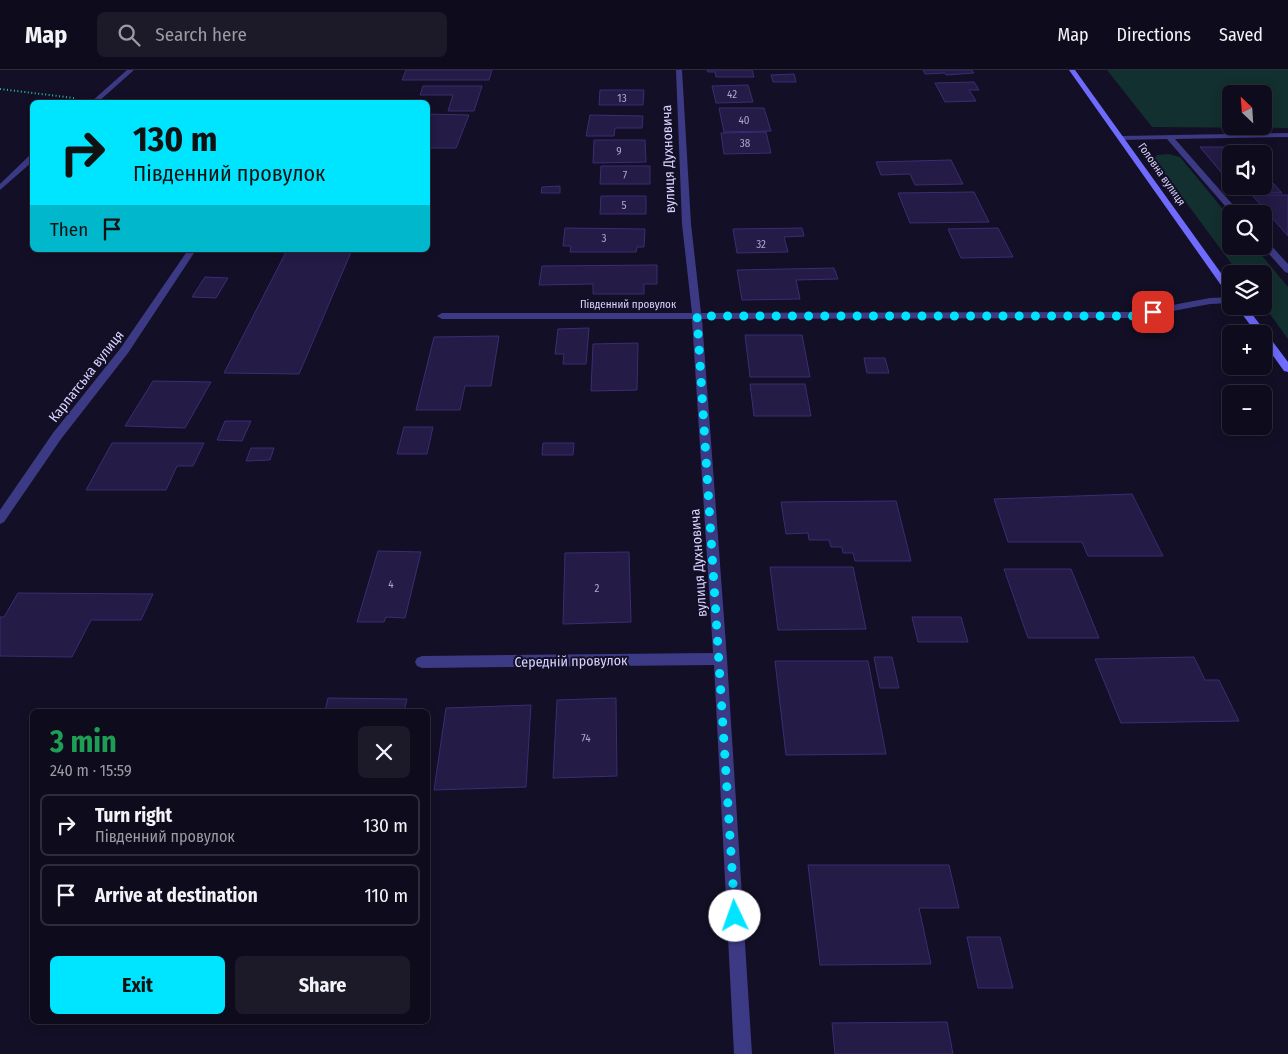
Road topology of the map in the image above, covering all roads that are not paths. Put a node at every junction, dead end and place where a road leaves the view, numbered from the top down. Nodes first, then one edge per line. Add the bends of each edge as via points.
1 (131, 70) edge
2 (679, 70) edge
3 (1072, 70) edge
4 (97, 100) edge
5 (1288, 136) edge
6 (1121, 138) junction
7 (1170, 138) junction
8 (30, 160) edge
9 (0, 188) edge
10 (1230, 205) edge
11 (191, 252) edge
12 (1272, 252) edge
13 (1288, 270) edge
14 (1222, 279) edge
15 (1222, 300) edge
16 (1248, 315) edge
17 (442, 316) dead end
18 (697, 316) junction
19 (1255, 325) edge
20 (1272, 347) edge
21 (1288, 369) edge
22 (0, 519) edge
23 (720, 659) junction
24 (422, 662) dead end
25 (744, 1054) edge

1 - 4 street
2 - 18 street, вулиця Духновича via 683,188 689,267
3 - 6 main road, Головна вулиця
5 - 7 street
6 - 7 street
6 - 14 main road, Головна вулиця
7 - 10 street
8 - 9 street
11 - 22 street, Карпатська вулиця via 124,351 57,436
12 - 13 street
15 - 18 street, Південний провулок via 1135,316
16 - 19 main road
17 - 18 street, Південний провулок
18 - 23 street, вулиця Духновича
20 - 21 main road
23 - 24 street, Середній провулок
23 - 25 street, вулиця Духновича

